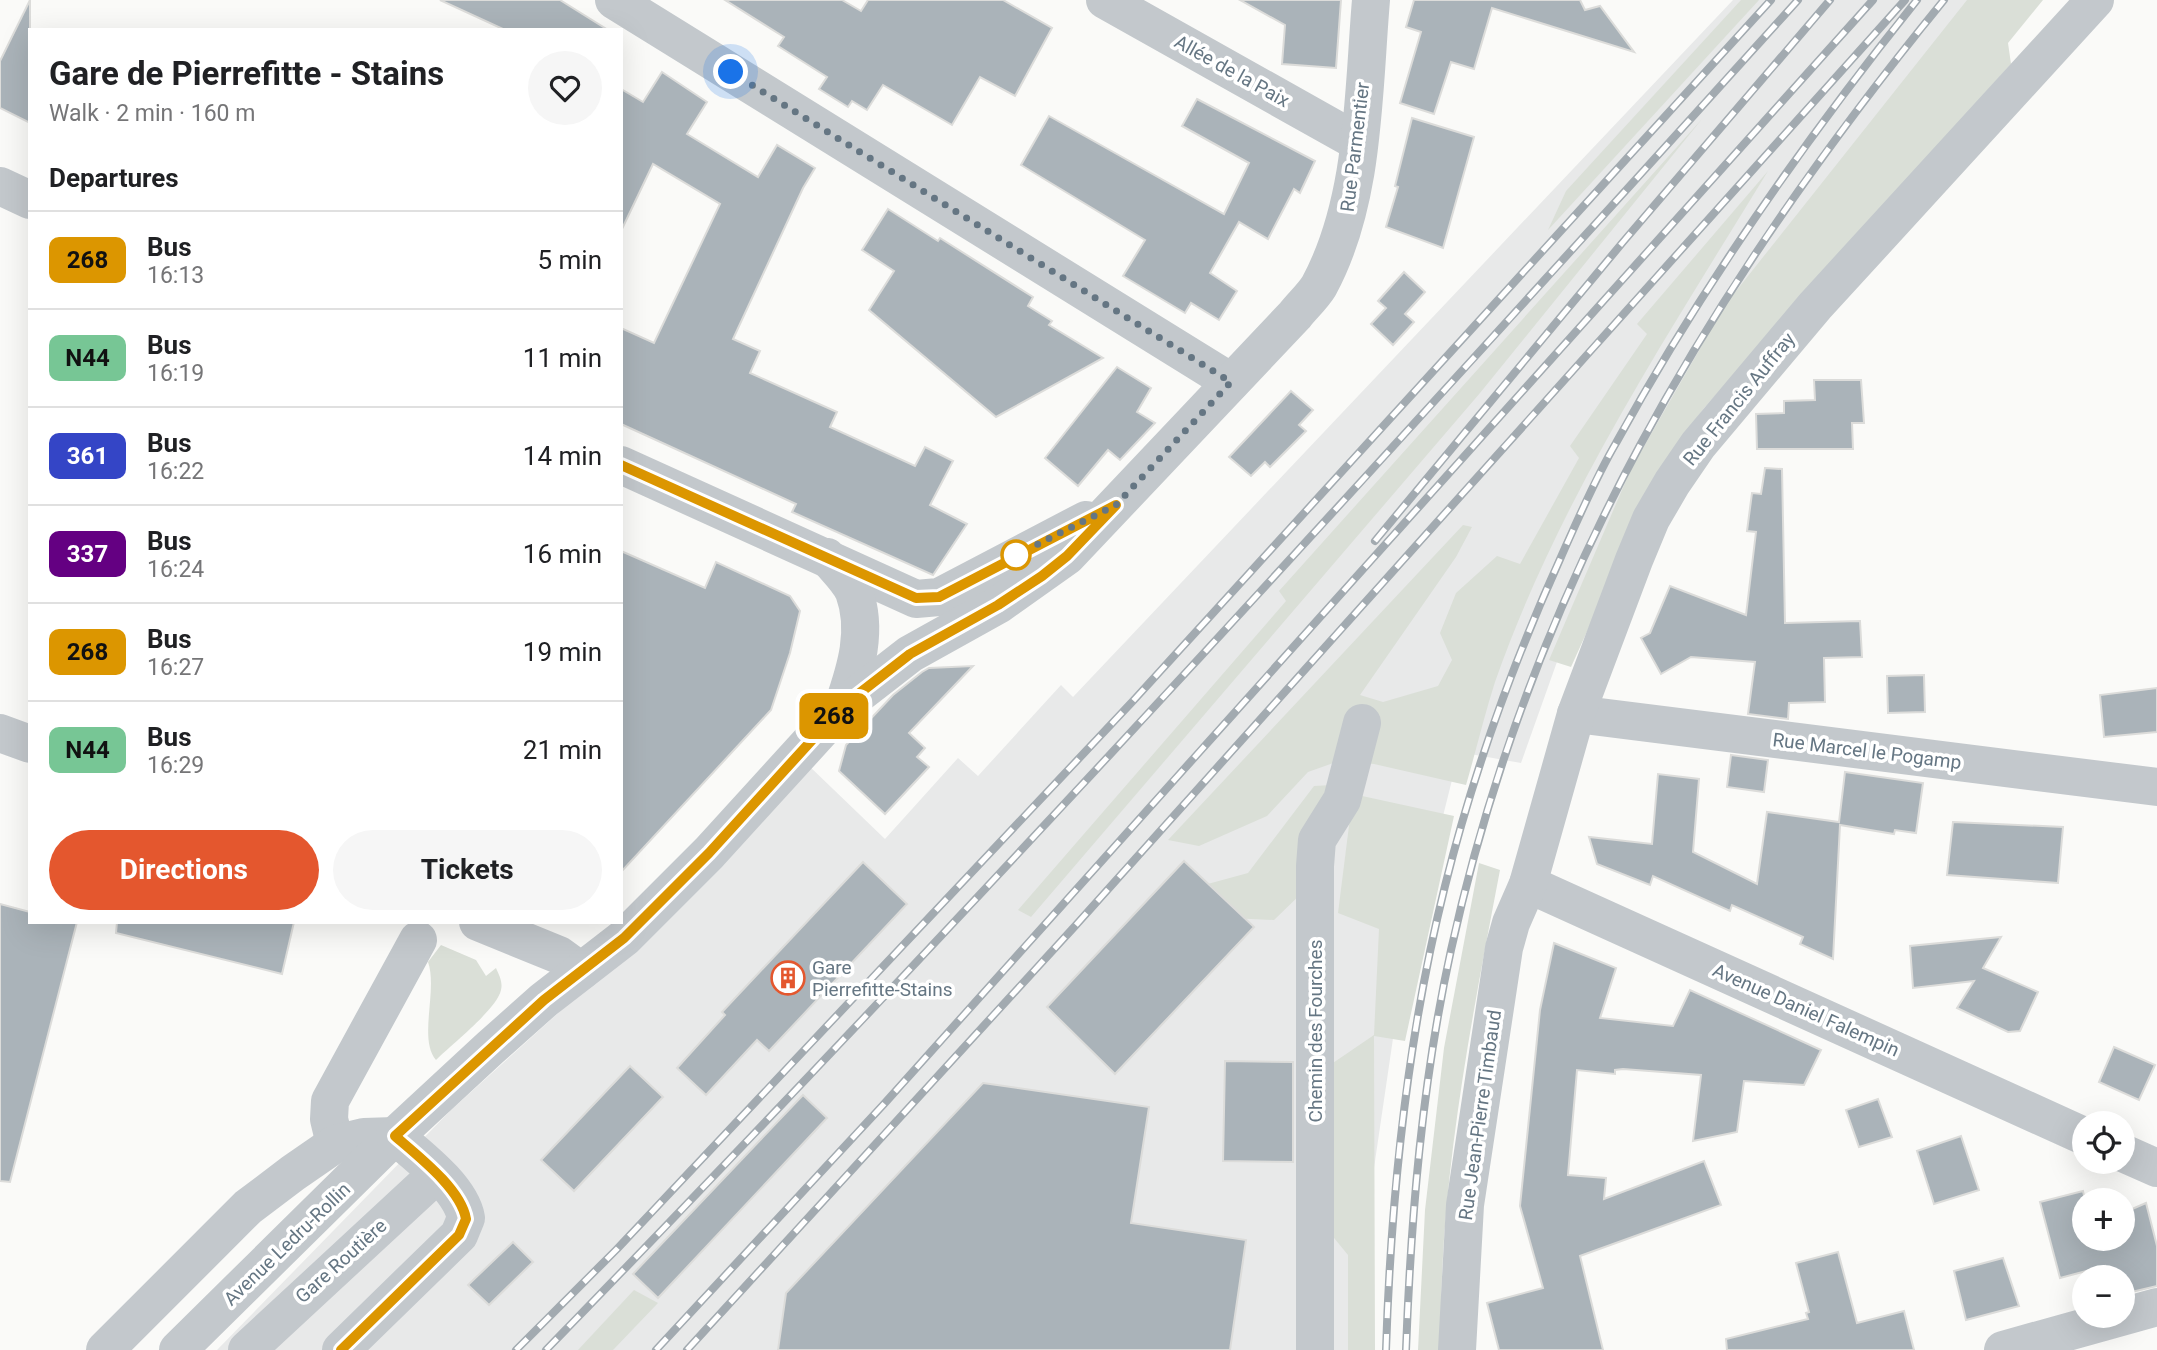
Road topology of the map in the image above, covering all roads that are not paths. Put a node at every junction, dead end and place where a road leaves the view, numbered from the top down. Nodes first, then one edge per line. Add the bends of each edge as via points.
1 (614, 0) edge
2 (1105, 0) edge
3 (1371, 0) edge
4 (2095, 0) edge
5 (1358, 142) junction
6 (0, 186) edge
7 (28, 199) edge
8 (1231, 382) junction
9 (623, 466) edge
10 (1116, 505) junction
11 (827, 557) junction
12 (843, 706) junction
13 (1576, 714) junction
14 (0, 733) edge
15 (1359, 737) dead end
16 (28, 743) edge
17 (2157, 787) edge
18 (1528, 884) junction
19 (483, 924) edge
20 (418, 940) dead end
21 (581, 971) junction
22 (2072, 1131) edge
23 (395, 1136) junction
24 (335, 1144) junction
25 (2135, 1158) edge
26 (2157, 1168) edge
27 (437, 1174) junction
28 (2157, 1307) edge
29 (105, 1350) edge
30 (178, 1350) edge
31 (247, 1350) edge
32 (341, 1350) edge
33 (1315, 1350) edge
34 (1457, 1350) edge
35 (2003, 1350) edge

1 - 8 street
2 - 5 street, Allée de la Paix
3 - 5 street, Rue Parmentier
4 - 13 street, Rue Francis Auffray via 1815,306 1698,445 1651,519
5 - 8 street, Rue Parmentier via 1346,217 1318,287
6 - 7 street
8 - 10 street, Rue Parmentier
9 - 11 street, Rue Parmentier
10 - 11 street, Rue Parmentier via 939,597 916,598
10 - 12 street, Rue Parmentier via 1042,576 910,654
11 - 12 street via 853,591 860,627 858,664
12 - 21 street, Avenue Ledru-Rollin via 682,881 624,938
13 - 17 street, Rue Marcel le Pogamp
13 - 18 street, Rue Francis Auffray
14 - 16 street
15 - 33 street, Chemin des Fourches via 1342,800 1317,840 1315,866
18 - 22 street, Avenue Daniel Falempin
18 - 34 street, Rue Jean-Pierre Timbaud via 1504,948 1465,1205
19 - 21 street via 558,955
20 - 24 street via 330,1101
21 - 23 street, Avenue Ledru-Rollin
23 - 24 street
23 - 27 street
23 - 30 street, Avenue Ledru-Rollin
24 - 29 street via 248,1207
25 - 26 street
27 - 31 street, Gare Routière
27 - 32 street via 465,1210 459,1235
28 - 35 street

